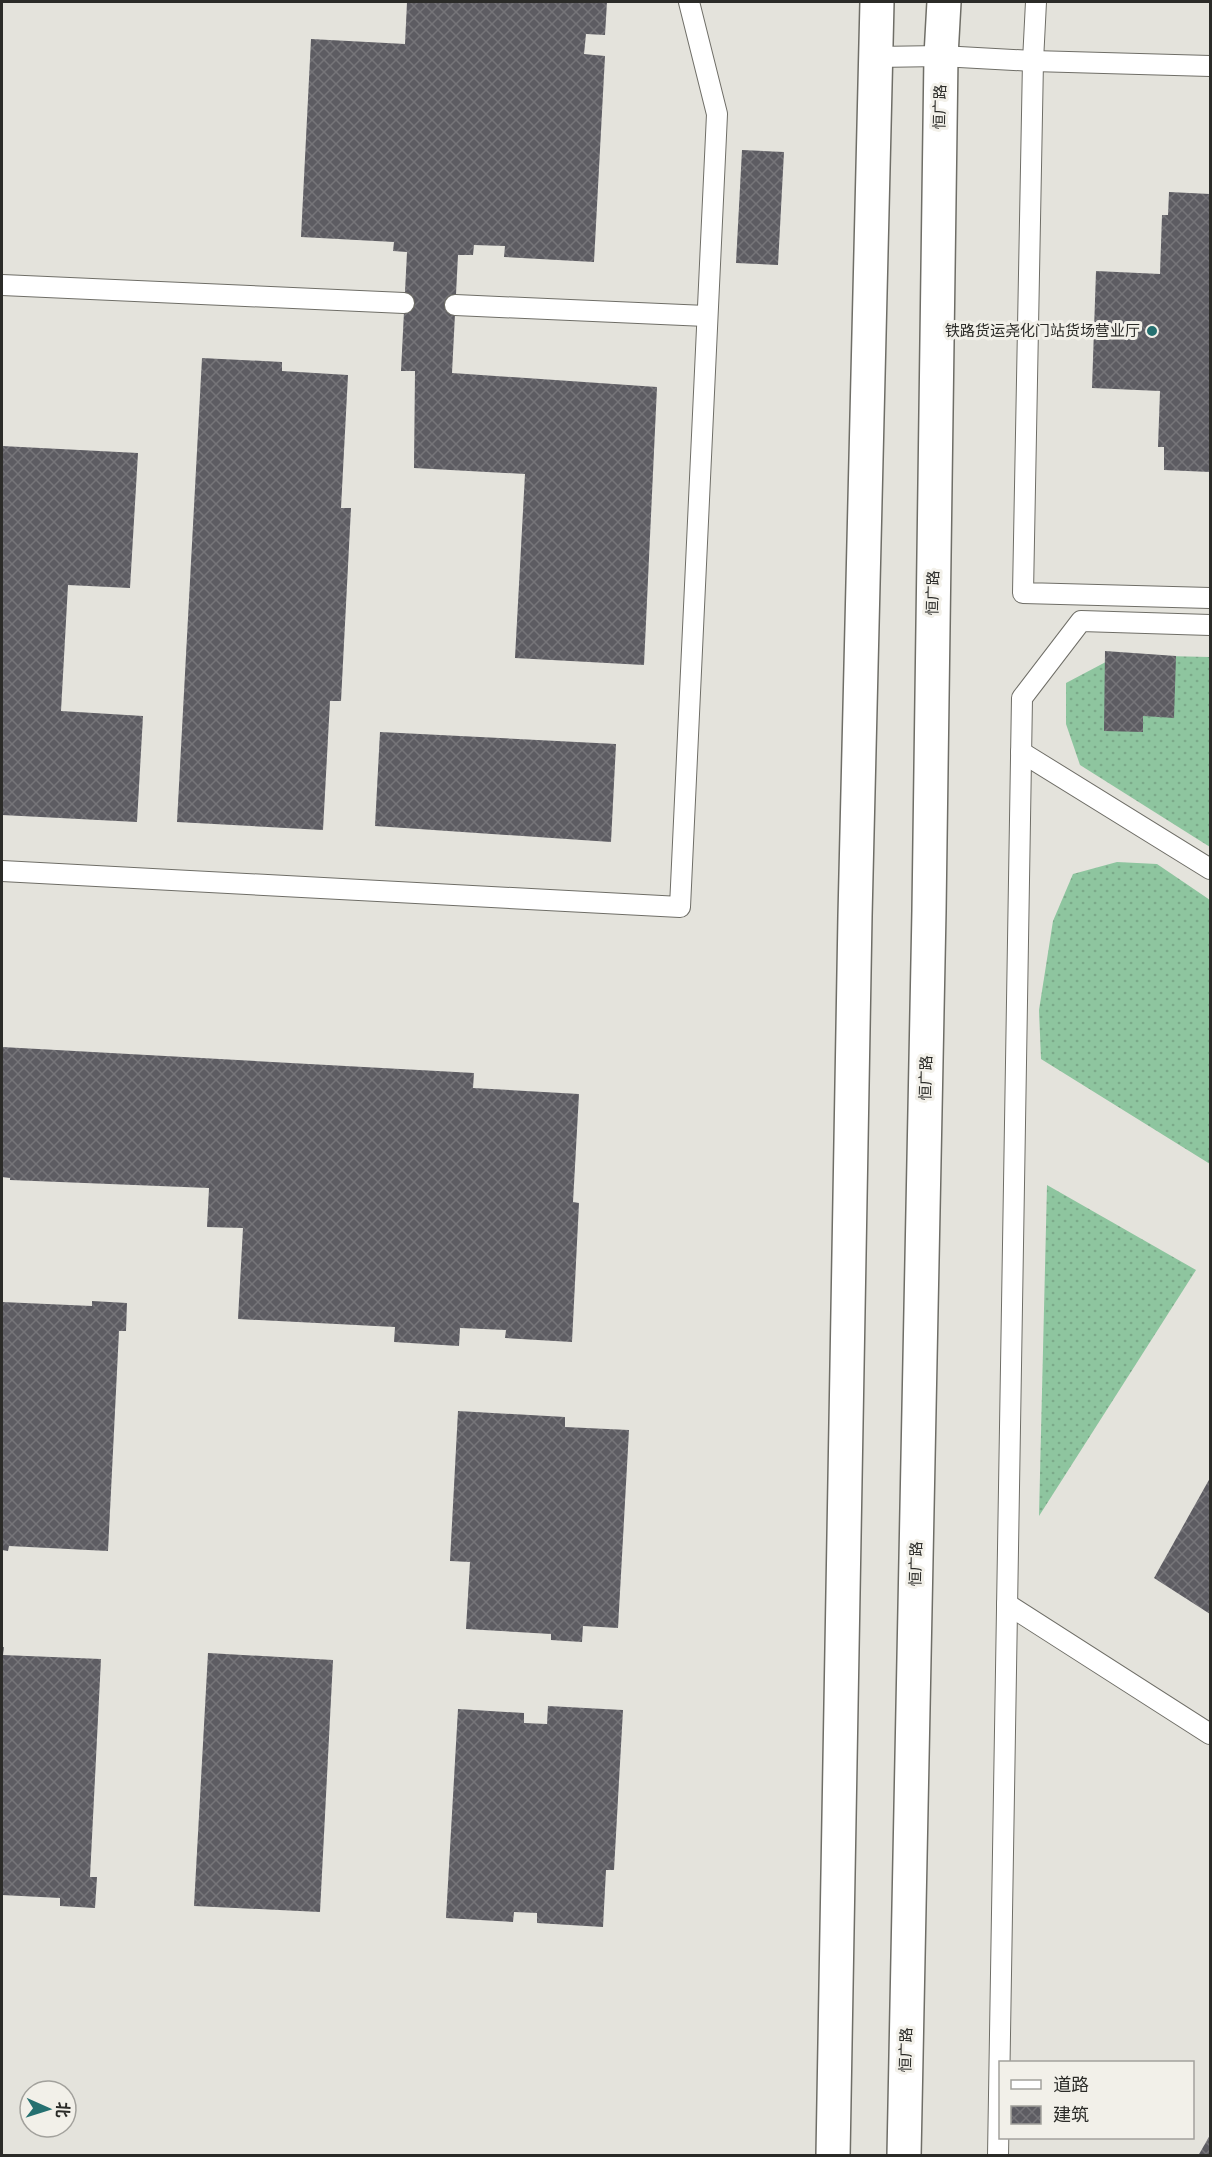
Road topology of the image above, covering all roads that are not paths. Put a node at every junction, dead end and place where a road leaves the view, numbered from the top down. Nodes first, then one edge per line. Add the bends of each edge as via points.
1 (689, 2) edge
2 (877, 2) edge
3 (944, 2) edge
4 (1036, 2) edge
5 (941, 56) junction
6 (876, 57) junction
7 (1033, 61) junction
8 (1210, 66) edge
9 (2, 285) edge
10 (404, 303) dead end
11 (455, 305) dead end
12 (706, 316) junction
13 (1210, 598) edge
14 (1210, 625) edge
15 (1021, 752) junction
16 (1210, 869) edge
17 (2, 871) edge
18 (1007, 1604) junction
19 (1210, 1734) edge
20 (1000, 2061) edge
21 (999, 2095) edge
22 (833, 2156) edge
23 (904, 2156) edge
24 (998, 2156) edge

1 - 12 lane via 717,114
2 - 6 street
3 - 5 street, 恒广路
4 - 7 lane
5 - 6 lane
5 - 7 lane
5 - 23 street, 恒广路 via 929,923
6 - 22 street via 855,916
7 - 8 lane
7 - 13 lane via 1023,593
9 - 10 lane
11 - 12 lane
12 - 17 lane via 680,907
14 - 15 lane via 1081,621 1022,698
15 - 16 lane
15 - 18 lane
18 - 19 lane
18 - 20 lane
21 - 24 lane

